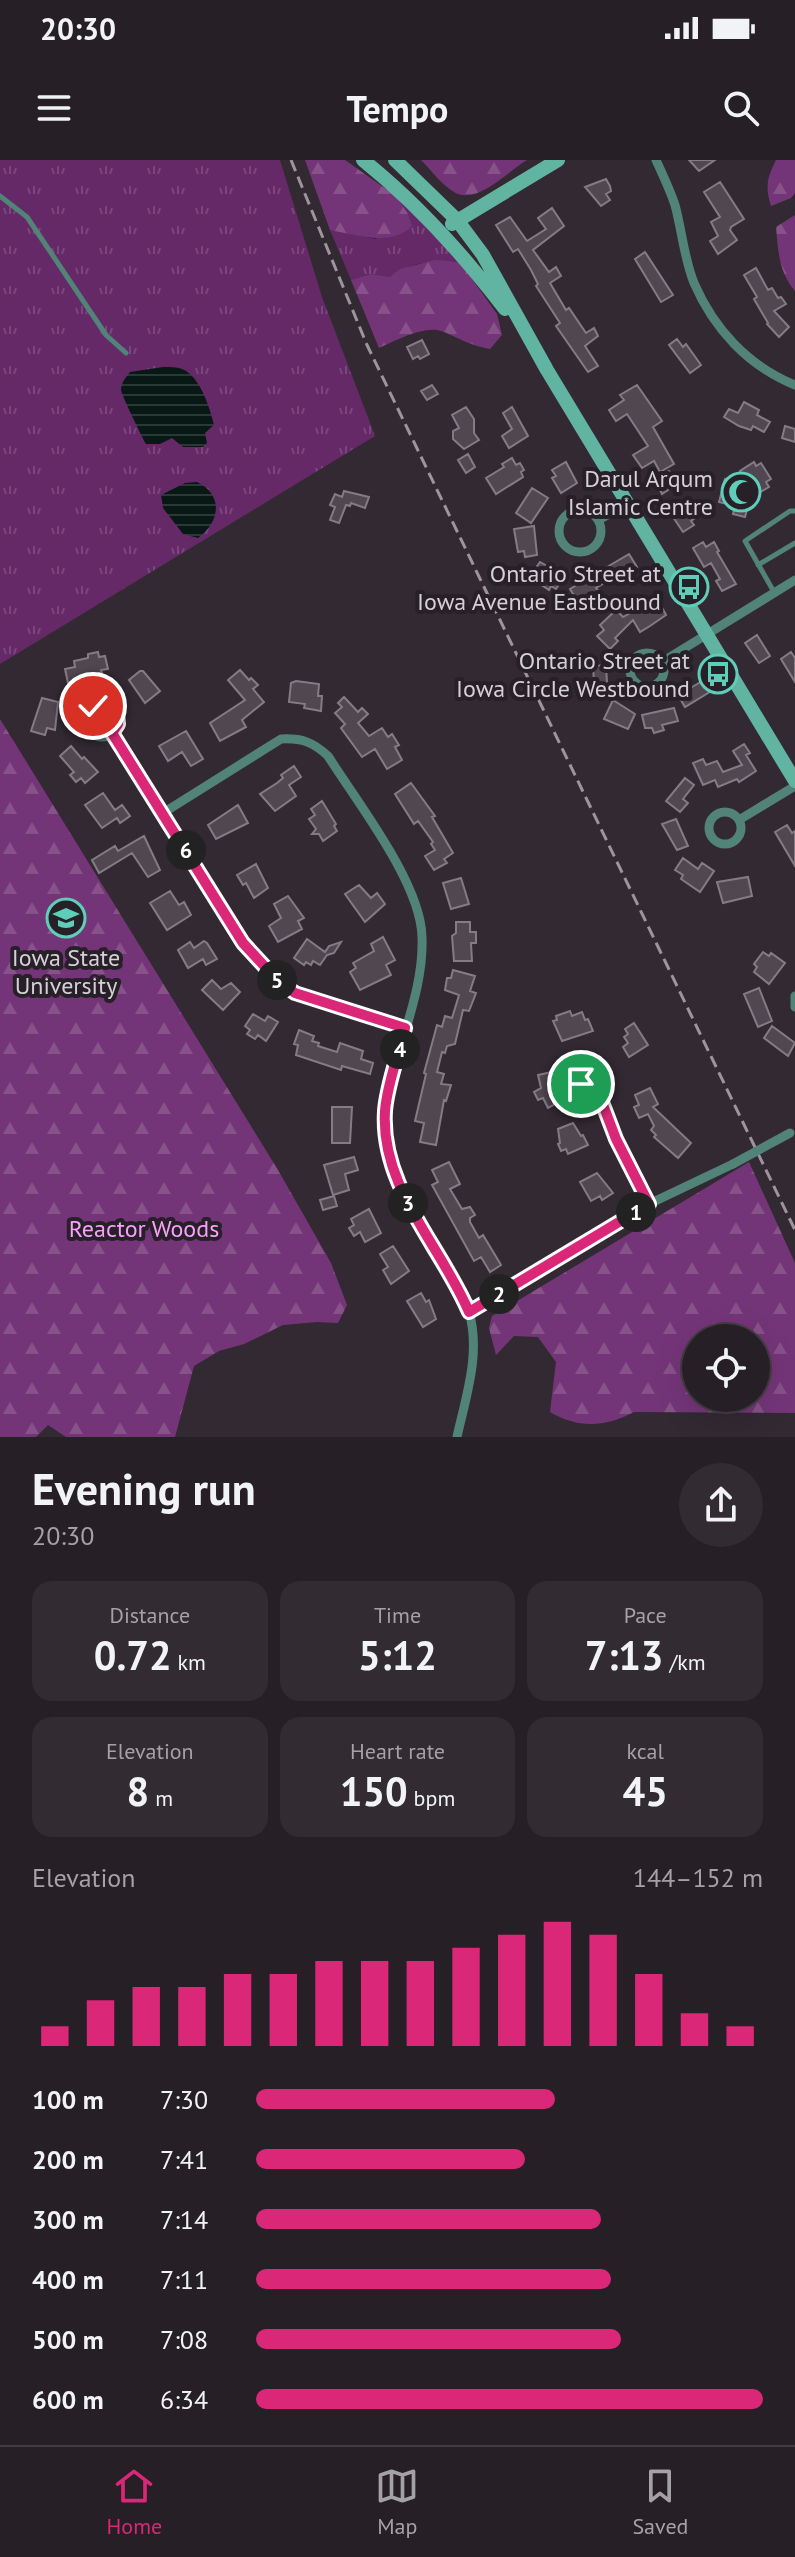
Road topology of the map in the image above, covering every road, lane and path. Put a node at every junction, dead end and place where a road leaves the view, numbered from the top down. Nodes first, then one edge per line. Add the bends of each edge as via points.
1 (363, 160) edge
2 (395, 160) edge
3 (558, 160) edge
4 (656, 160) edge
5 (0, 196) edge
6 (457, 220) junction
7 (443, 232) junction
8 (534, 348) junction
9 (126, 353) dead end
10 (795, 385) edge
11 (627, 503) junction
12 (795, 511) edge
13 (599, 520) junction
14 (795, 543) edge
15 (758, 565) junction
16 (795, 580) edge
17 (774, 593) junction
18 (707, 635) junction
19 (662, 662) dead end
20 (112, 733) dead end
21 (795, 784) edge
22 (163, 813) junction
23 (739, 820) dead end
24 (795, 996) edge
25 (795, 1007) edge
26 (405, 1028) junction
27 (597, 1089) dead end
28 (793, 1131) edge
29 (649, 1204) junction
30 (469, 1312) junction
31 (457, 1437) edge

1 - 7 main road
2 - 6 main road
3 - 6 main road
4 - 10 street via 674,202 694,282 710,314 751,360
5 - 9 lane via 27,217 106,335
6 - 7 main road
6 - 8 main road via 488,263
7 - 8 main road
8 - 11 main road
11 - 13 street
11 - 18 main road
12 - 15 lane via 745,541
13 - 13 street via 600,538 592,549 573,552 562,544 559,524 567,513 580,509
14 - 15 lane
15 - 17 lane
16 - 17 street
17 - 18 street
18 - 19 street
18 - 21 main road
20 - 22 street
21 - 23 street
22 - 26 street via 243,943 277,980 315,1001
22 - 26 street via 281,739 313,743 328,756 402,872 415,902 423,935 420,972
24 - 25 street
26 - 30 street via 385,1110 390,1164
27 - 29 street
28 - 29 street, bridge
29 - 30 street
30 - 31 street via 474,1344

